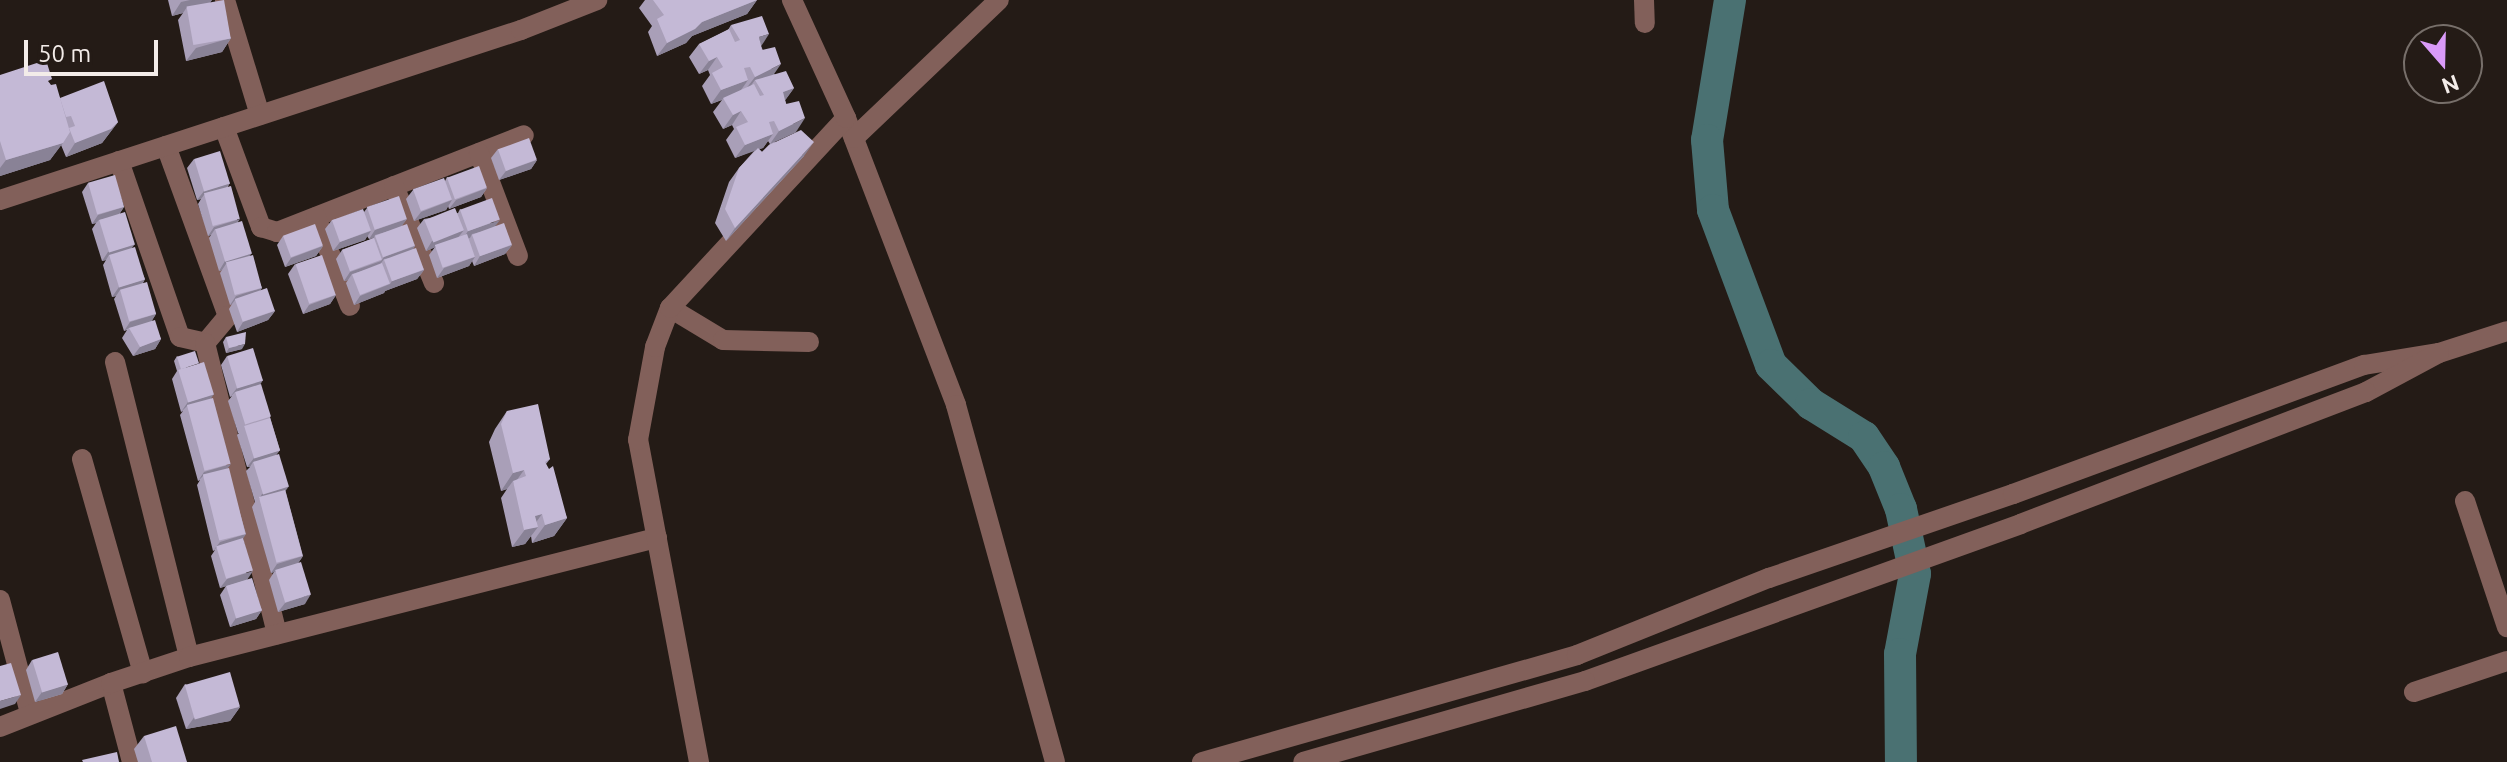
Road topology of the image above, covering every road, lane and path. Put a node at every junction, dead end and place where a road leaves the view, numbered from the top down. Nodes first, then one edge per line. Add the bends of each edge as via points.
1 (225, 0) edge
2 (597, 0) edge
3 (792, 0) edge
4 (999, 0) edge
5 (1644, 0) edge
6 (1645, 23) dead end
7 (260, 115) junction
8 (846, 118) junction
9 (224, 127) junction
10 (524, 135) dead end
11 (854, 138) junction
12 (166, 146) junction
13 (479, 153) junction
14 (119, 161) junction
15 (394, 186) junction
16 (0, 200) edge
17 (316, 217) junction
18 (518, 256) dead end
19 (434, 283) dead end
20 (350, 306) dead end
21 (670, 308) junction
22 (2507, 331) edge
23 (809, 342) dead end
24 (205, 343) junction
25 (2439, 353) junction
26 (115, 362) dead end
27 (82, 459) dead end
28 (2465, 501) dead end
29 (657, 538) junction
30 (0, 600) edge
31 (2507, 627) edge
32 (277, 634) junction
33 (189, 657) junction
34 (2507, 661) edge
35 (143, 673) junction
36 (111, 683) junction
37 (2414, 692) dead end
38 (30, 713) junction
39 (0, 727) edge
40 (132, 762) edge
41 (699, 762) edge
42 (1055, 762) edge
43 (1202, 762) edge
44 (1303, 762) edge

1 - 7 street
2 - 7 street
3 - 8 street
4 - 11 street
5 - 6 street
7 - 9 street
8 - 11 street
8 - 21 street
9 - 12 street
9 - 17 street via 261,227 277,232
10 - 13 street
11 - 42 street via 956,405
12 - 14 street
12 - 24 street via 228,316
13 - 15 street
13 - 18 street
14 - 16 street
14 - 24 street via 180,337
15 - 17 street
15 - 19 street
17 - 20 street
21 - 23 street via 723,340
21 - 29 street via 655,347 638,440
22 - 25 street
24 - 32 street
25 - 43 street via 2364,365 1769,578 1577,655
25 - 44 street via 2366,392 2021,524 1585,681
26 - 33 street
27 - 35 street
28 - 31 street
29 - 32 street
29 - 41 street
30 - 38 street
32 - 33 street
33 - 35 street
34 - 37 street
35 - 36 street
36 - 38 street
36 - 40 street
38 - 39 street

